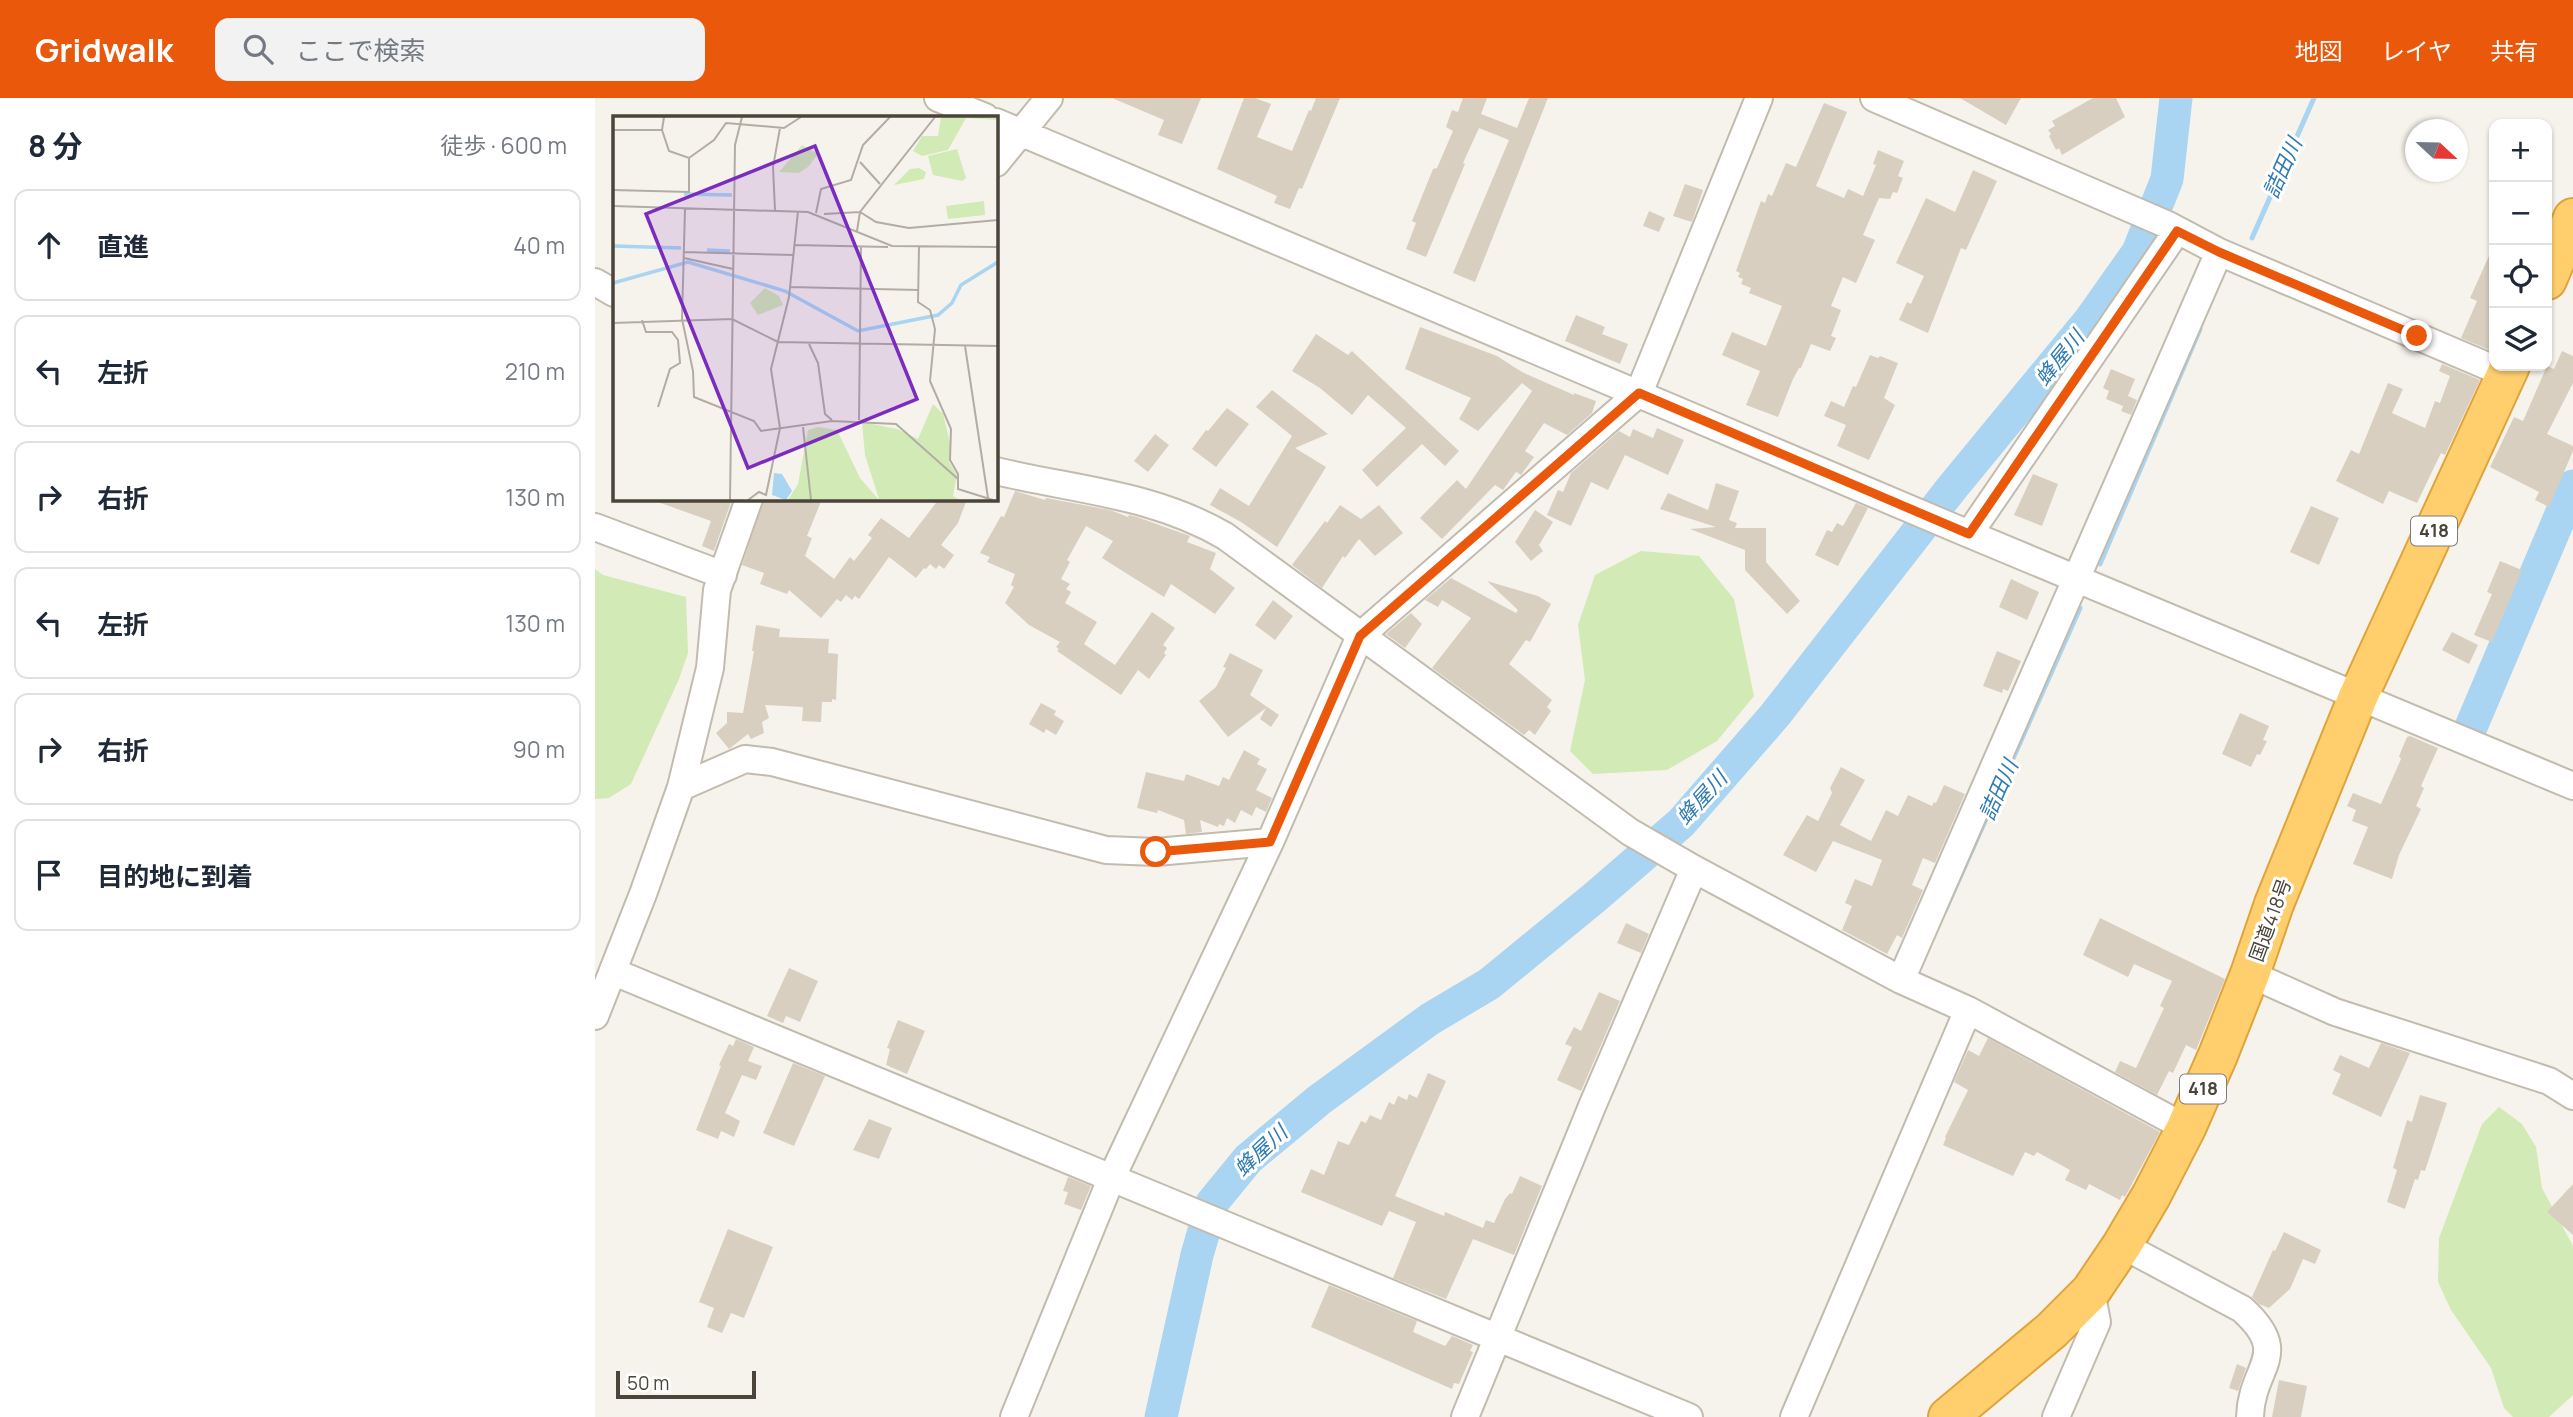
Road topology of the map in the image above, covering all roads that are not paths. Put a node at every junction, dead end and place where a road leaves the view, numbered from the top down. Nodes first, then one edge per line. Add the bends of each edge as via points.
1 (938, 98) edge
2 (1049, 98) edge
3 (1759, 98) edge
4 (1874, 98) edge
5 (983, 116) edge
6 (997, 122) edge
7 (1021, 132) junction
8 (997, 162) edge
9 (2573, 218) edge
10 (2173, 228) junction
11 (2219, 252) junction
12 (2552, 267) edge
13 (595, 282) edge
14 (613, 292) edge
15 (2489, 362) edge
16 (2508, 371) edge
17 (1639, 393) junction
18 (997, 471) edge
19 (749, 500) edge
20 (595, 527) edge
21 (1963, 532) junction
22 (723, 575) junction
23 (2074, 578) junction
24 (1360, 636) junction
25 (2358, 697) junction
26 (2573, 786) edge
27 (681, 788) junction
28 (1270, 842) junction
29 (1686, 865) junction
30 (614, 972) junction
31 (2250, 974) junction
32 (1901, 980) junction
33 (1968, 1010) junction
34 (595, 1016) edge
35 (2573, 1096) edge
36 (2186, 1128) junction
37 (1111, 1180) junction
38 (2122, 1245) junction
39 (2091, 1290) junction
40 (1496, 1337) junction
41 (1014, 1417) edge
42 (1465, 1417) edge
43 (1689, 1417) edge
44 (1794, 1417) edge
45 (1948, 1417) edge
46 (2056, 1417) edge
47 (2250, 1417) edge

1 - 5 street
2 - 7 street
3 - 17 street
4 - 10 street
6 - 7 street
7 - 8 street
7 - 17 street
9 - 12 highway
10 - 11 street
10 - 21 street
11 - 15 street
11 - 23 street
13 - 14 street
16 - 25 highway, 国道418号 / 418
17 - 21 street
17 - 24 street
18 - 24 street via 1134,499 1195,518
19 - 22 street
20 - 22 street
21 - 23 street
22 - 27 street via 717,590 710,668
23 - 25 street
23 - 32 street
24 - 28 street
24 - 29 street via 1630,832
25 - 26 street
25 - 31 highway, 国道418号 / 418
27 - 28 street via 745,759 772,762 1106,850 1156,852
27 - 30 street
28 - 37 street
29 - 32 street
29 - 40 street
30 - 34 street
30 - 37 street
31 - 35 street via 2335,1012 2549,1080
31 - 36 highway, 国道418号 / 418
32 - 33 street
33 - 36 street
33 - 44 street
36 - 38 highway, 国道418号 / 418
37 - 40 street
37 - 41 street
38 - 39 highway, 国道418号 / 418
38 - 47 street via 2242,1309 2256,1322 2267,1337 2266,1358
39 - 45 highway, 国道418号 / 418 via 2051,1331
39 - 46 street via 2097,1322
40 - 42 street
40 - 43 street

